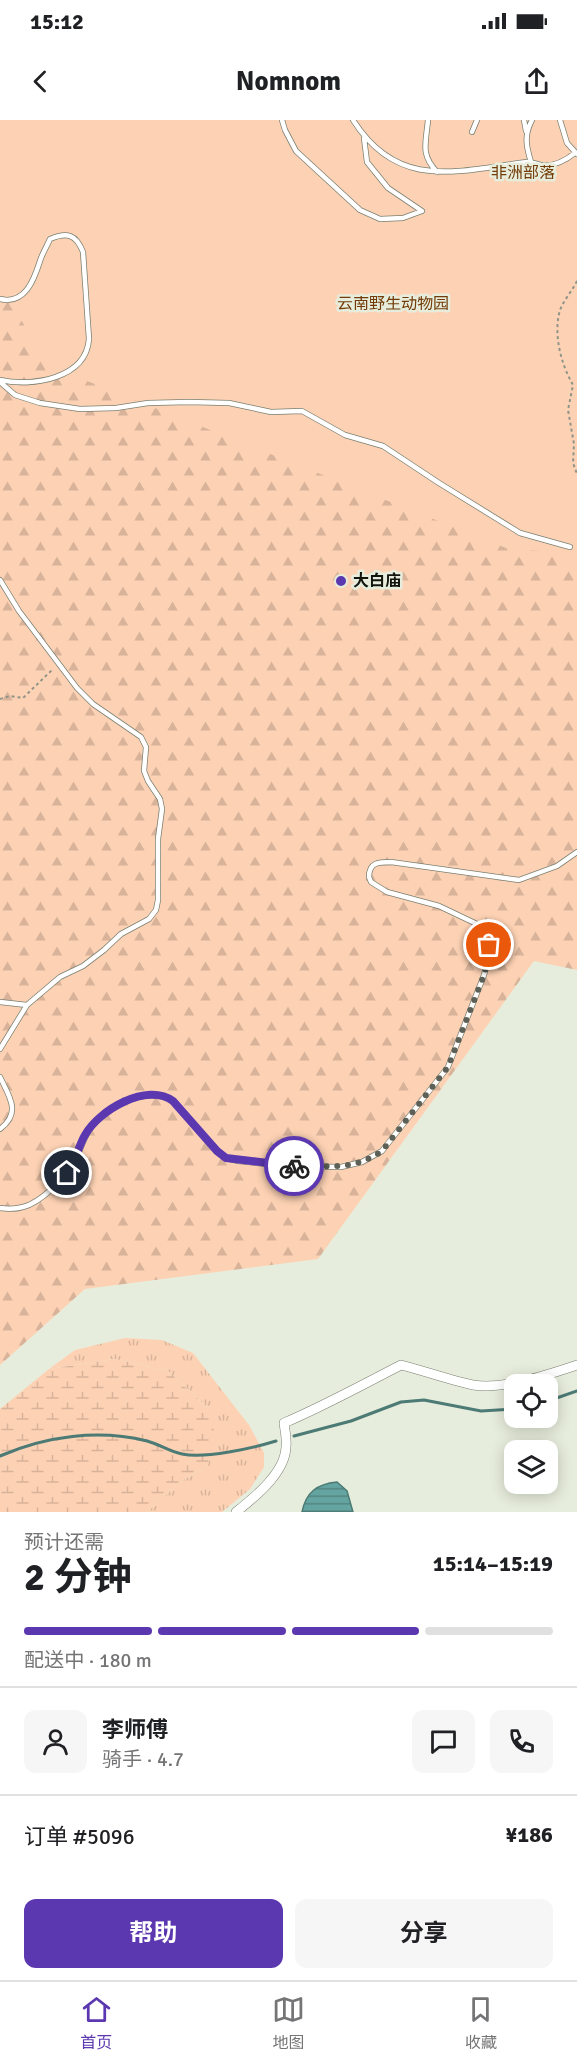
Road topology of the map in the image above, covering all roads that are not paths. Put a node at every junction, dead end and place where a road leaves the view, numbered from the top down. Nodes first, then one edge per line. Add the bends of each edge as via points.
1 (282, 120) edge
2 (353, 120) edge
3 (428, 120) edge
4 (477, 120) edge
5 (524, 120) edge
6 (532, 120) edge
7 (560, 120) edge
8 (526, 131) junction
9 (472, 132) dead end
10 (364, 138) junction
11 (576, 154) edge
12 (531, 162) junction
13 (437, 172) junction
14 (0, 299) edge
15 (0, 381) edge
16 (570, 547) dead end
17 (0, 580) edge
18 (577, 852) edge
19 (0, 1002) edge
20 (27, 1005) junction
21 (0, 1050) edge
22 (0, 1077) edge
23 (0, 1129) edge
24 (0, 1209) edge
25 (577, 1365) edge
26 (236, 1512) edge

1 - 10 lane via 297,151 360,210 380,219 403,218 422,211 388,188 367,162
2 - 10 lane
3 - 13 lane via 424,153
4 - 9 lane
5 - 8 lane
6 - 8 lane
7 - 11 lane via 567,143
8 - 12 lane
10 - 13 lane via 396,163
11 - 12 lane via 549,165
12 - 13 lane
14 - 15 lane via 17,298 27,292 50,239 69,235 79,242 89,339 83,359 55,377 32,383
15 - 16 lane via 15,395 80,409 229,402 271,412 302,411 345,435 383,446 520,533
17 - 20 lane via 19,611 93,704 141,737 146,747 144,771 162,809 156,910 149,919 121,934
18 - 24 lane via 557,866 519,880 391,862 371,866 369,877 377,887 439,906 478,925 489,945 484,975 448,1067 373,1158 341,1167 287,1166 226,1158 173,1101 167,1097 141,1096 96,1120 84,1136 73,1164 51,1190 23,1207
19 - 20 lane
20 - 21 lane
22 - 23 lane via 13,1109 10,1120
25 - 26 street via 504,1384 474,1385 401,1365 284,1423 287,1448 276,1475

